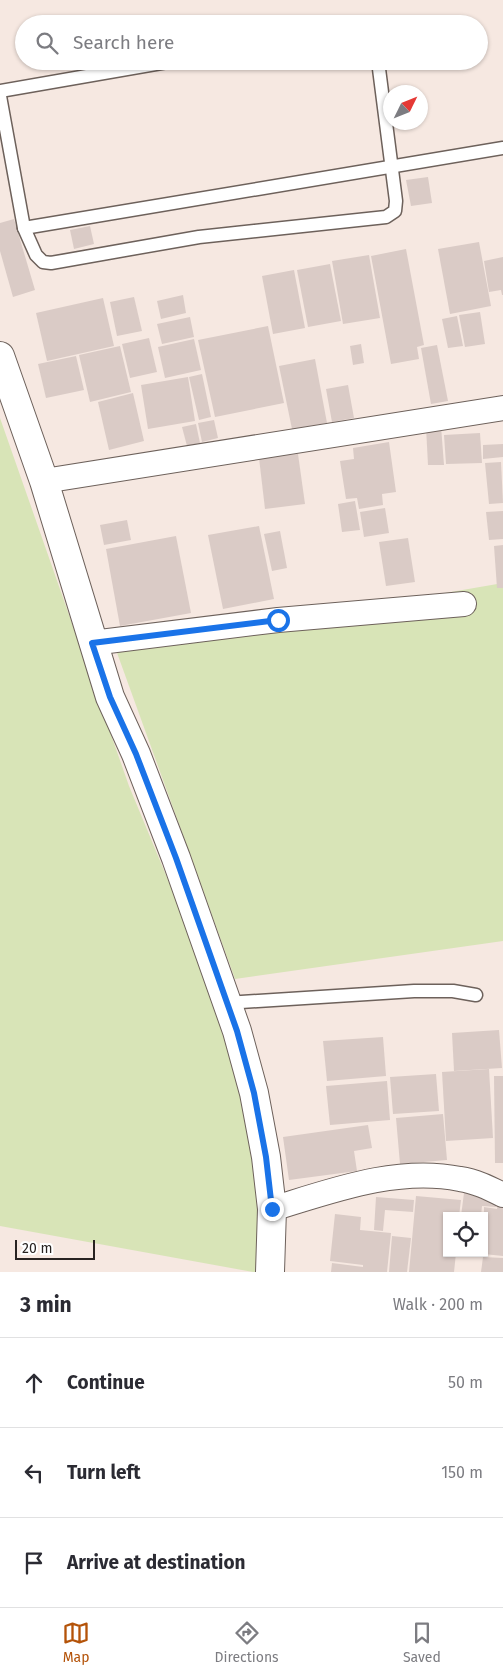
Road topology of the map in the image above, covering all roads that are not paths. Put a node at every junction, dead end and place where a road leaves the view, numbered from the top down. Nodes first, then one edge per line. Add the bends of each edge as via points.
1 (121, 70) edge
2 (379, 70) edge
3 (0, 91) edge
4 (0, 96) edge
5 (503, 148) edge
6 (391, 167) junction
7 (24, 228) junction
8 (0, 356) edge
9 (503, 408) edge
10 (44, 481) junction
11 (464, 604) dead end
12 (92, 643) junction
13 (476, 995) dead end
14 (226, 1003) junction
15 (503, 1195) edge
16 (272, 1209) junction
17 (270, 1272) edge

1 - 3 lane
2 - 6 lane
4 - 7 lane
5 - 6 lane
6 - 7 lane
6 - 7 lane via 396,201 394,211 386,217 199,237 51,263 43,262 36,255
8 - 10 street
9 - 10 street
10 - 12 street
11 - 12 street via 278,620
12 - 14 street via 110,697 176,858
13 - 14 lane via 453,991 414,991
14 - 16 street via 254,1093
15 - 16 street via 460,1178 404,1177 359,1183
16 - 17 street

